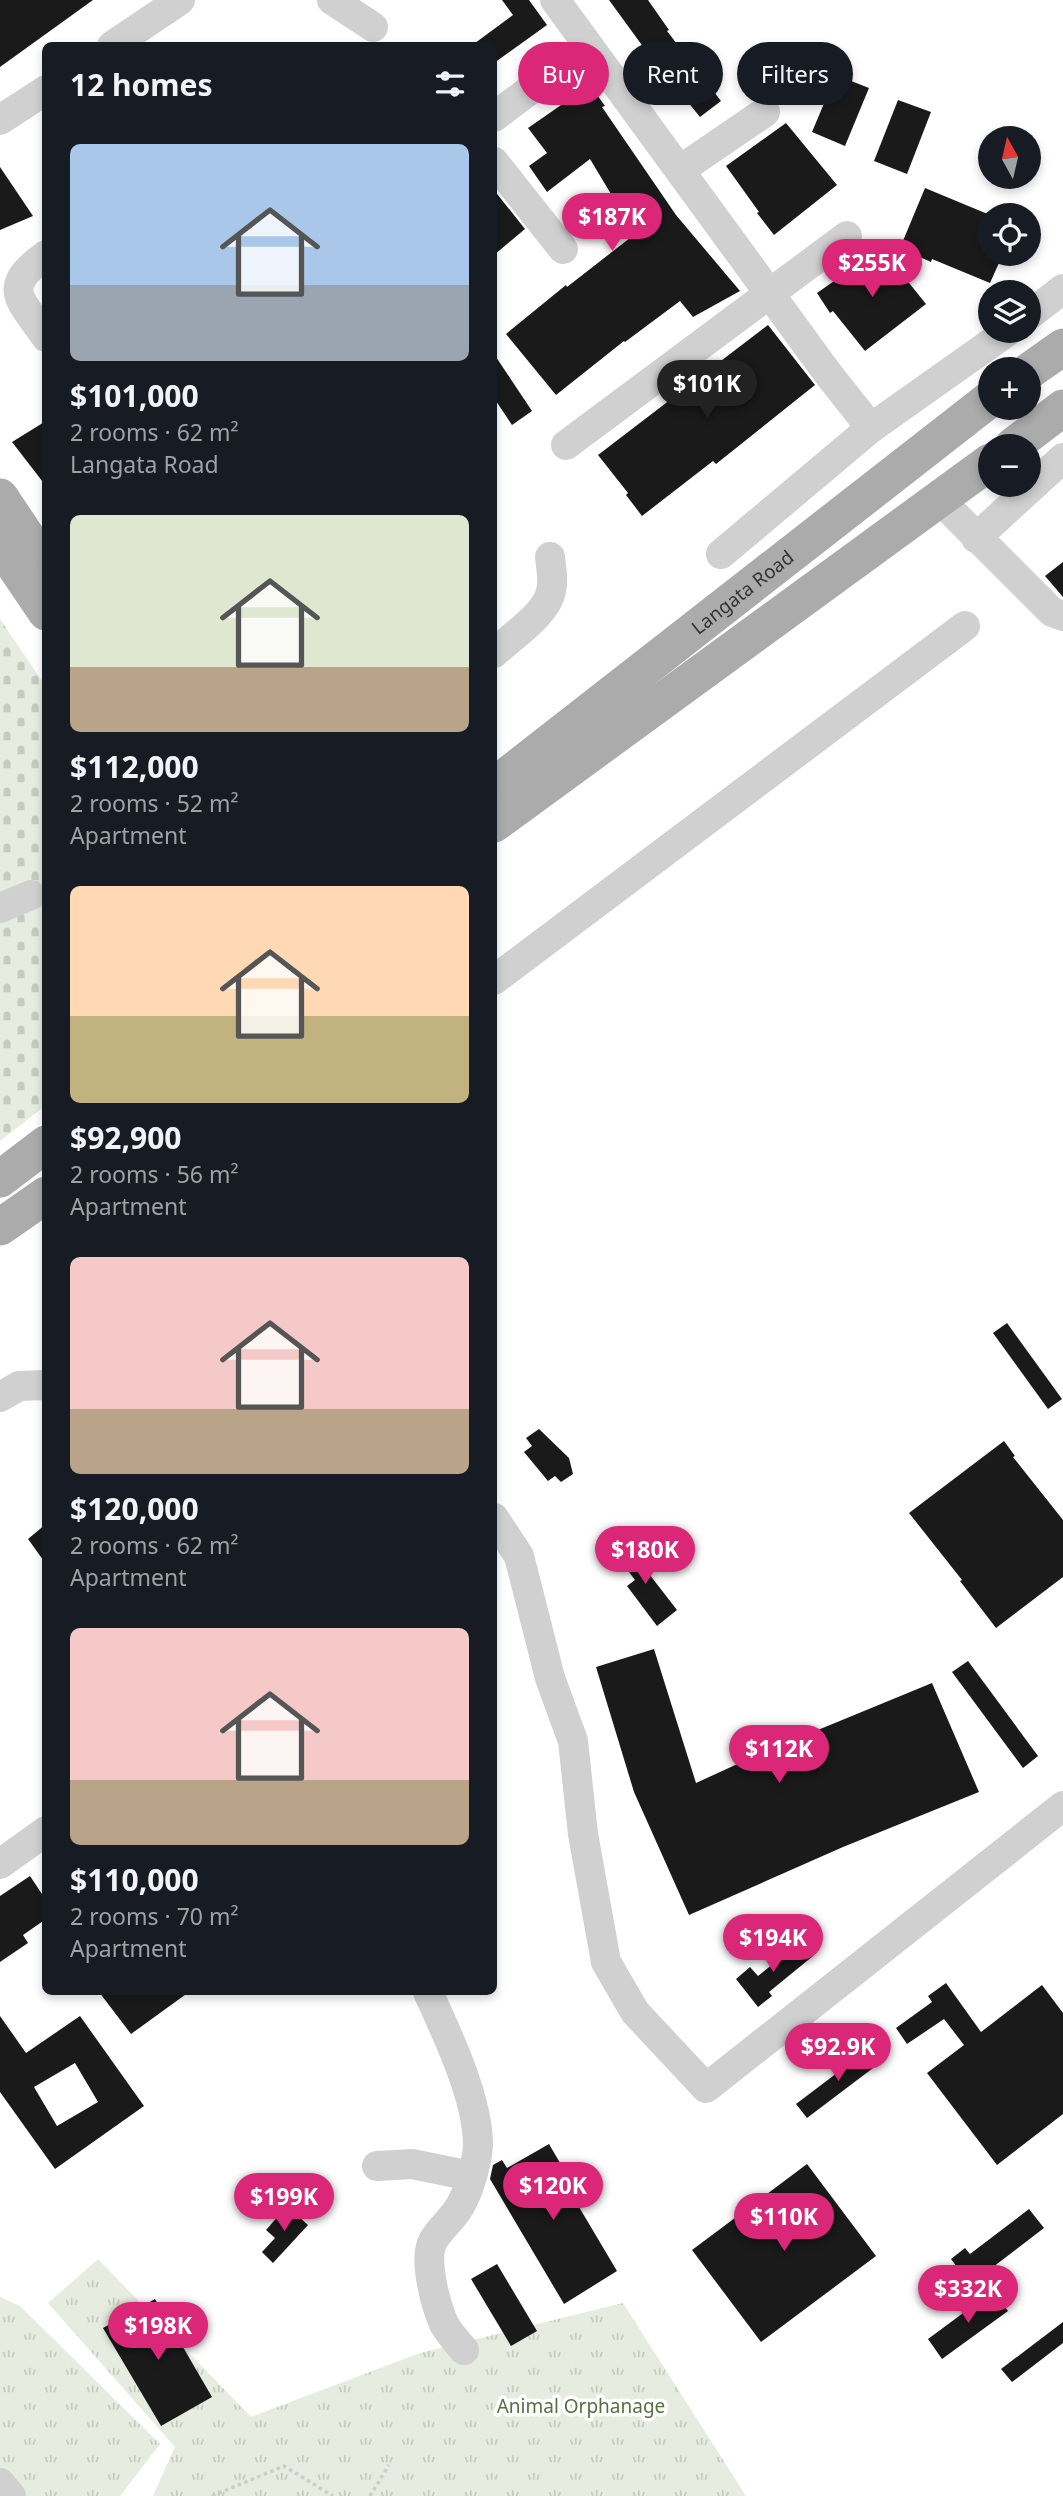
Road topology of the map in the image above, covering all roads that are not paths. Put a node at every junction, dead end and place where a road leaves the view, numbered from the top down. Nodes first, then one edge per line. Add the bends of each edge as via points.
1 (180, 0) edge
2 (332, 0) edge
3 (555, 0) edge
4 (373, 27) dead end
5 (118, 42) edge
6 (585, 42) edge
7 (609, 74) edge
8 (42, 93) edge
9 (518, 99) edge
10 (765, 112) dead end
11 (497, 115) edge
12 (0, 120) edge
13 (497, 166) edge
14 (680, 170) junction
15 (847, 236) dead end
16 (563, 249) dead end
17 (42, 258) edge
18 (1063, 289) edge
19 (770, 294) junction
20 (1041, 306) edge
21 (42, 331) edge
22 (991, 343) edge
23 (1063, 347) edge
24 (1041, 363) edge
25 (978, 408) edge
26 (1063, 408) edge
27 (871, 428) junction
28 (1022, 430) edge
29 (566, 445) dead end
30 (1063, 458) edge
31 (978, 471) edge
32 (0, 497) edge
33 (939, 499) junction
34 (976, 538) junction
35 (0, 544) edge
36 (721, 554) dead end
37 (550, 557) dead end
38 (42, 560) edge
39 (42, 606) edge
40 (1063, 616) edge
41 (965, 626) dead end
42 (497, 650) edge
43 (497, 784) edge
44 (497, 822) edge
45 (31, 895) dead end
46 (0, 908) edge
47 (497, 978) edge
48 (42, 1147) edge
49 (0, 1179) edge
50 (42, 1198) edge
51 (0, 1227) edge
52 (42, 1385) edge
53 (0, 1397) edge
54 (497, 1523) edge
55 (1063, 1806) edge
56 (42, 1834) edge
57 (0, 1864) edge
58 (429, 1995) edge
59 (377, 2166) dead end
60 (471, 2176) junction
61 (464, 2350) dead end
62 (0, 2483) edge
63 (11, 2496) edge

1 - 5 street
2 - 4 street
3 - 6 street
7 - 14 street
8 - 12 street
9 - 11 street
10 - 14 street
13 - 16 street
14 - 19 street
15 - 19 street
17 - 21 street via 20,277 18,286 20,300
18 - 20 street
19 - 27 street
19 - 29 street
22 - 27 street
23 - 24 main road
25 - 43 main road, Langata Road
26 - 28 main road
27 - 36 street
30 - 34 street
31 - 33 main road, Langata Road
32 - 38 main road
33 - 34 street
33 - 44 main road, Langata Road
34 - 40 street via 1052,612
35 - 39 main road
37 - 42 street via 548,602
41 - 47 street
45 - 46 street
48 - 49 main road
50 - 51 main road
52 - 53 street via 19,1386
54 - 55 street via 519,1556 550,1678 573,1741 583,1833 606,1962 635,2011 706,2088
56 - 57 street
58 - 60 street via 472,2103 478,2146
59 - 60 street via 412,2164
60 - 61 street via 460,2206 433,2240 429,2258 444,2324
62 - 63 street

